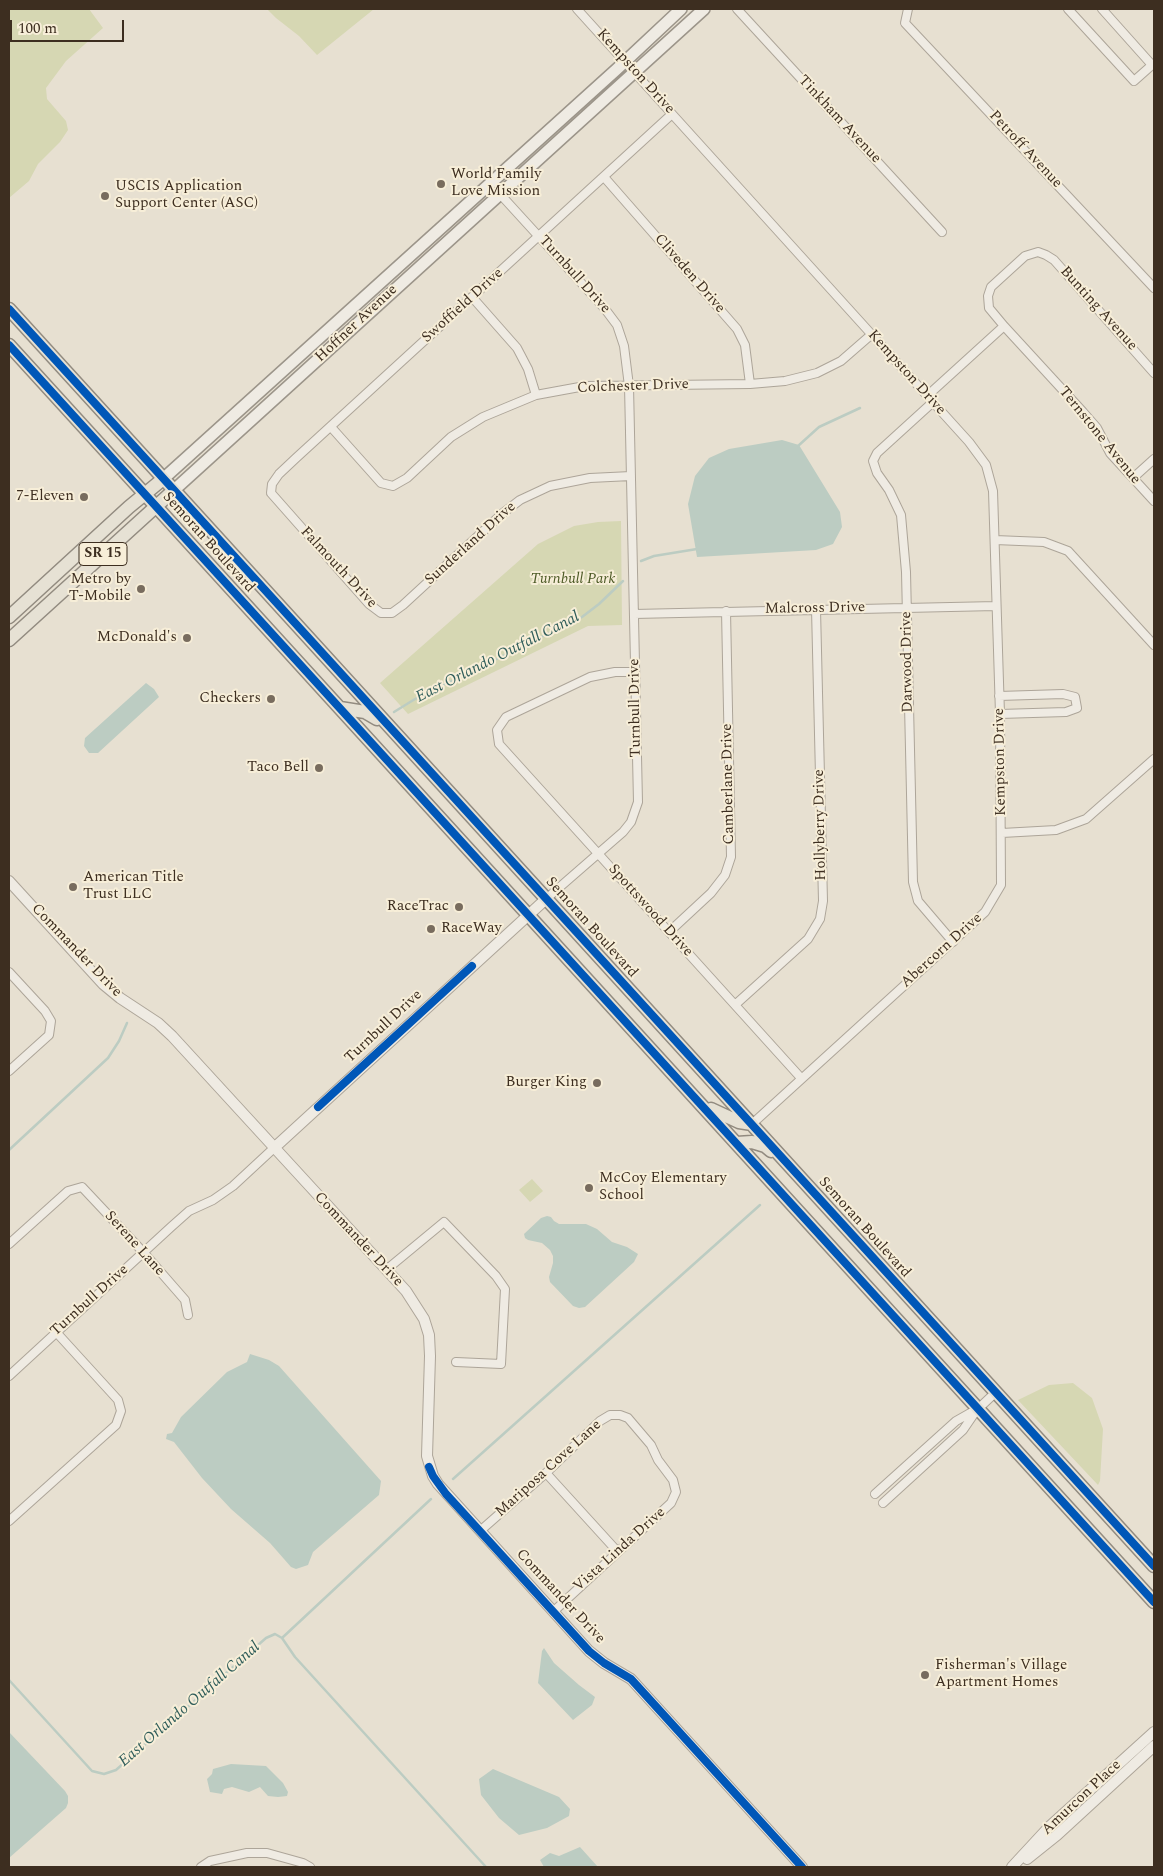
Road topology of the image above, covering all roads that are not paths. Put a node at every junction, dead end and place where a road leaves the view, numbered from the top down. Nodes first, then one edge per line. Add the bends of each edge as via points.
1 (577, 9) edge
2 (681, 9) edge
3 (704, 9) edge
4 (737, 9) edge
5 (908, 9) edge
6 (1068, 9) edge
7 (1102, 9) edge
8 (624, 62) junction
9 (634, 72) junction
10 (672, 114) junction
11 (504, 171) junction
12 (604, 177) junction
13 (500, 194) junction
14 (942, 232) dead end
15 (539, 236) junction
16 (437, 251) junction
17 (1038, 252) joint
18 (1154, 288) edge
19 (472, 298) junction
20 (9, 309) edge
21 (14, 322) edge
22 (1004, 326) junction
23 (872, 334) junction
24 (9, 345) edge
25 (1154, 372) edge
26 (750, 384) junction
27 (629, 386) junction
28 (536, 395) junction
29 (930, 399) junction
30 (331, 427) junction
31 (1154, 459) edge
32 (631, 476) junction
33 (1133, 478) junction
34 (163, 479) junction
35 (173, 491) junction
36 (144, 494) junction
37 (1154, 501) edge
38 (278, 504) joint
39 (156, 506) junction
40 (995, 540) junction
41 (403, 604) joint
42 (996, 606) junction
43 (906, 607) junction
44 (816, 610) junction
45 (726, 611) junction
46 (634, 614) junction
47 (9, 617) edge
48 (9, 640) edge
49 (1154, 645) edge
50 (635, 672) junction
51 (999, 696) junction
52 (340, 708) junction
53 (1000, 714) junction
54 (386, 724) junction
55 (1154, 759) edge
56 (1002, 833) junction
57 (599, 854) junction
58 (9, 881) edge
59 (546, 899) junction
60 (529, 916) junction
61 (669, 932) junction
62 (953, 942) junction
63 (9, 972) edge
64 (736, 1004) junction
65 (9, 1071) edge
66 (801, 1078) junction
67 (702, 1104) junction
68 (752, 1124) junction
69 (737, 1143) junction
70 (274, 1148) junction
71 (785, 1161) junction
72 (9, 1244) edge
73 (144, 1253) junction
74 (386, 1270) junction
75 (188, 1315) dead end
76 (56, 1332) junction
77 (456, 1362) dead end
78 (9, 1376) edge
79 (996, 1392) junction
80 (979, 1408) junction
81 (620, 1414) joint
82 (546, 1472) junction
83 (875, 1494) dead end
84 (883, 1503) dead end
85 (9, 1521) edge
86 (480, 1531) junction
87 (618, 1551) junction
88 (1154, 1566) edge
89 (1154, 1602) edge
90 (554, 1611) junction
91 (1154, 1732) edge
92 (1154, 1746) edge
93 (1049, 1827) junction
94 (1057, 1836) junction
95 (201, 1867) edge
96 (310, 1867) edge
97 (802, 1867) edge
98 (1012, 1867) edge
99 (1016, 1867) edge

1 - 8 street, Kempston Drive
2 - 8 main road, Hoffner Avenue / SR 15
3 - 9 main road, Hoffner Avenue / SR 15
4 - 14 street, Tinkham Avenue
5 - 18 street, Petroff Avenue via 905,23
6 - 7 street via 1134,81 1152,65
8 - 9 street, Kempston Drive
8 - 11 main road, Hoffner Avenue / SR 15
9 - 10 street, Kempston Drive
9 - 13 main road, Hoffner Avenue / SR 15
10 - 12 street, Swoffield Drive
10 - 23 street, Kempston Drive
11 - 16 main road via 501,186 440,241
11 - 34 main road, Hoffner Avenue / SR 15
12 - 15 street, Swoffield Drive
12 - 26 street, Cliveden Drive via 737,329 745,345
13 - 15 street, Turnbull Drive
13 - 16 main road, Hoffner Avenue / SR 15
15 - 19 street, Swoffield Drive
15 - 27 street, Turnbull Drive via 617,325 624,346
16 - 35 main road, Hoffner Avenue / SR 15
17 - 22 street, Ternstone Avenue via 1025,256 991,287 989,308
17 - 25 street, Bunting Avenue via 1054,260
19 - 28 street via 517,348
19 - 30 street, Swoffield Drive
20 - 21 main road, Semoran Boulevard
21 - 34 main road, Semoran Boulevard
22 - 29 street, Darwood Drive
22 - 33 street, Ternstone Avenue via 1097,428 1110,453
23 - 26 street, Colchester Drive via 841,361 816,373 785,381
23 - 29 street, Kempston Drive
24 - 36 main road, Semoran Boulevard
26 - 27 street, Colchester Drive
27 - 28 street, Colchester Drive via 585,386
27 - 32 street, Turnbull Drive
28 - 30 street, Colchester Drive via 483,417 451,437 407,478 393,486 381,483
29 - 40 street, Kempston Drive via 986,465 993,492
29 - 43 street, Darwood Drive via 872,461 901,515
30 - 38 street, Swoffield Drive via 272,484 270,493
31 - 33 street
32 - 41 street, Sunderland Drive via 590,478 550,486 520,500
32 - 46 street, Turnbull Drive
33 - 37 street, Ternstone Avenue
34 - 35 main road, Semoran Boulevard
34 - 36 main road, Hoffner Avenue / SR 15
35 - 39 main road, Hoffner Avenue / SR 15
35 - 54 main road, Semoran Boulevard
36 - 39 main road, Semoran Boulevard
36 - 47 main road, Hoffner Avenue / SR 15
38 - 41 street, Falmouth Drive via 369,604 381,613 392,613
39 - 48 main road, Hoffner Avenue / SR 15
39 - 52 main road, Semoran Boulevard
40 - 42 street, Kempston Drive
40 - 49 street via 1044,542 1068,551
42 - 43 street, Malcross Drive
42 - 51 street, Kempston Drive
43 - 44 street, Malcross Drive
43 - 62 street, Darwood Drive via 913,882 918,901
44 - 45 street, Malcross Drive
44 - 64 street, Hollyberry Drive via 823,900 820,919 808,939
45 - 46 street, Malcross Drive
45 - 61 street, Camberlane Drive via 731,857 725,875 711,893
46 - 50 street, Turnbull Drive
50 - 57 street, Turnbull Drive via 638,802 631,822
50 - 57 street, Spottswood Drive via 590,677 506,717 497,730 499,744
51 - 53 street, Kempston Drive
51 - 53 street via 1063,694 1075,698 1077,708 1066,712
52 - 54 main road via 365,712
52 - 60 main road, Semoran Boulevard
53 - 56 street, Kempston Drive
54 - 59 main road, Semoran Boulevard
55 - 56 street via 1086,819 1056,830
56 - 62 street, Abercorn Drive via 1001,884 985,912
57 - 59 street, Turnbull Drive
57 - 61 street, Spottswood Drive
58 - 70 street, Commander Drive via 103,984 172,1036
59 - 60 street, Turnbull Drive
59 - 68 main road, Semoran Boulevard
60 - 67 main road, Semoran Boulevard
60 - 70 street, Turnbull Drive
61 - 64 street, Spottswood Drive
62 - 66 street, Abercorn Drive
63 - 65 street via 51,1020 49,1035
64 - 66 street, Spottswood Drive
66 - 68 street, Abercorn Drive
67 - 68 main road via 727,1118
67 - 69 main road, Semoran Boulevard
68 - 71 main road, Semoran Boulevard
69 - 71 main road via 752,1142 765,1146
69 - 80 main road, Semoran Boulevard
70 - 73 street, Turnbull Drive via 233,1186 189,1211
70 - 74 street, Commander Drive
71 - 79 main road, Semoran Boulevard
72 - 73 street, Serene Lane via 68,1191 82,1188
73 - 75 street, Serene Lane via 184,1300
73 - 76 street, Turnbull Drive
74 - 77 street via 444,1222 496,1276 505,1289 501,1364
74 - 86 street, Commander Drive via 416,1305 429,1335 429,1467 438,1484
76 - 78 street, Turnbull Drive
76 - 85 street via 118,1400 121,1411 116,1425
79 - 80 street
79 - 88 main road, Semoran Boulevard
80 - 83 street via 956,1421
80 - 84 street via 963,1430
80 - 89 main road, Semoran Boulevard
81 - 82 street, Mariposa Cove Lane via 600,1421
81 - 87 street, Vista Linda Drive via 628,1418 651,1445 676,1492 671,1503
82 - 86 street, Mariposa Cove Lane
82 - 87 street
86 - 90 street, Commander Drive
87 - 90 street, Vista Linda Drive
90 - 97 street, Commander Drive via 589,1651 631,1679
91 - 93 street, Amurcon Place
92 - 94 street, Amurcon Place
93 - 94 street
93 - 98 street, Amurcon Place
94 - 99 street, Amurcon Place
95 - 96 street via 210,1861 247,1853 267,1853

